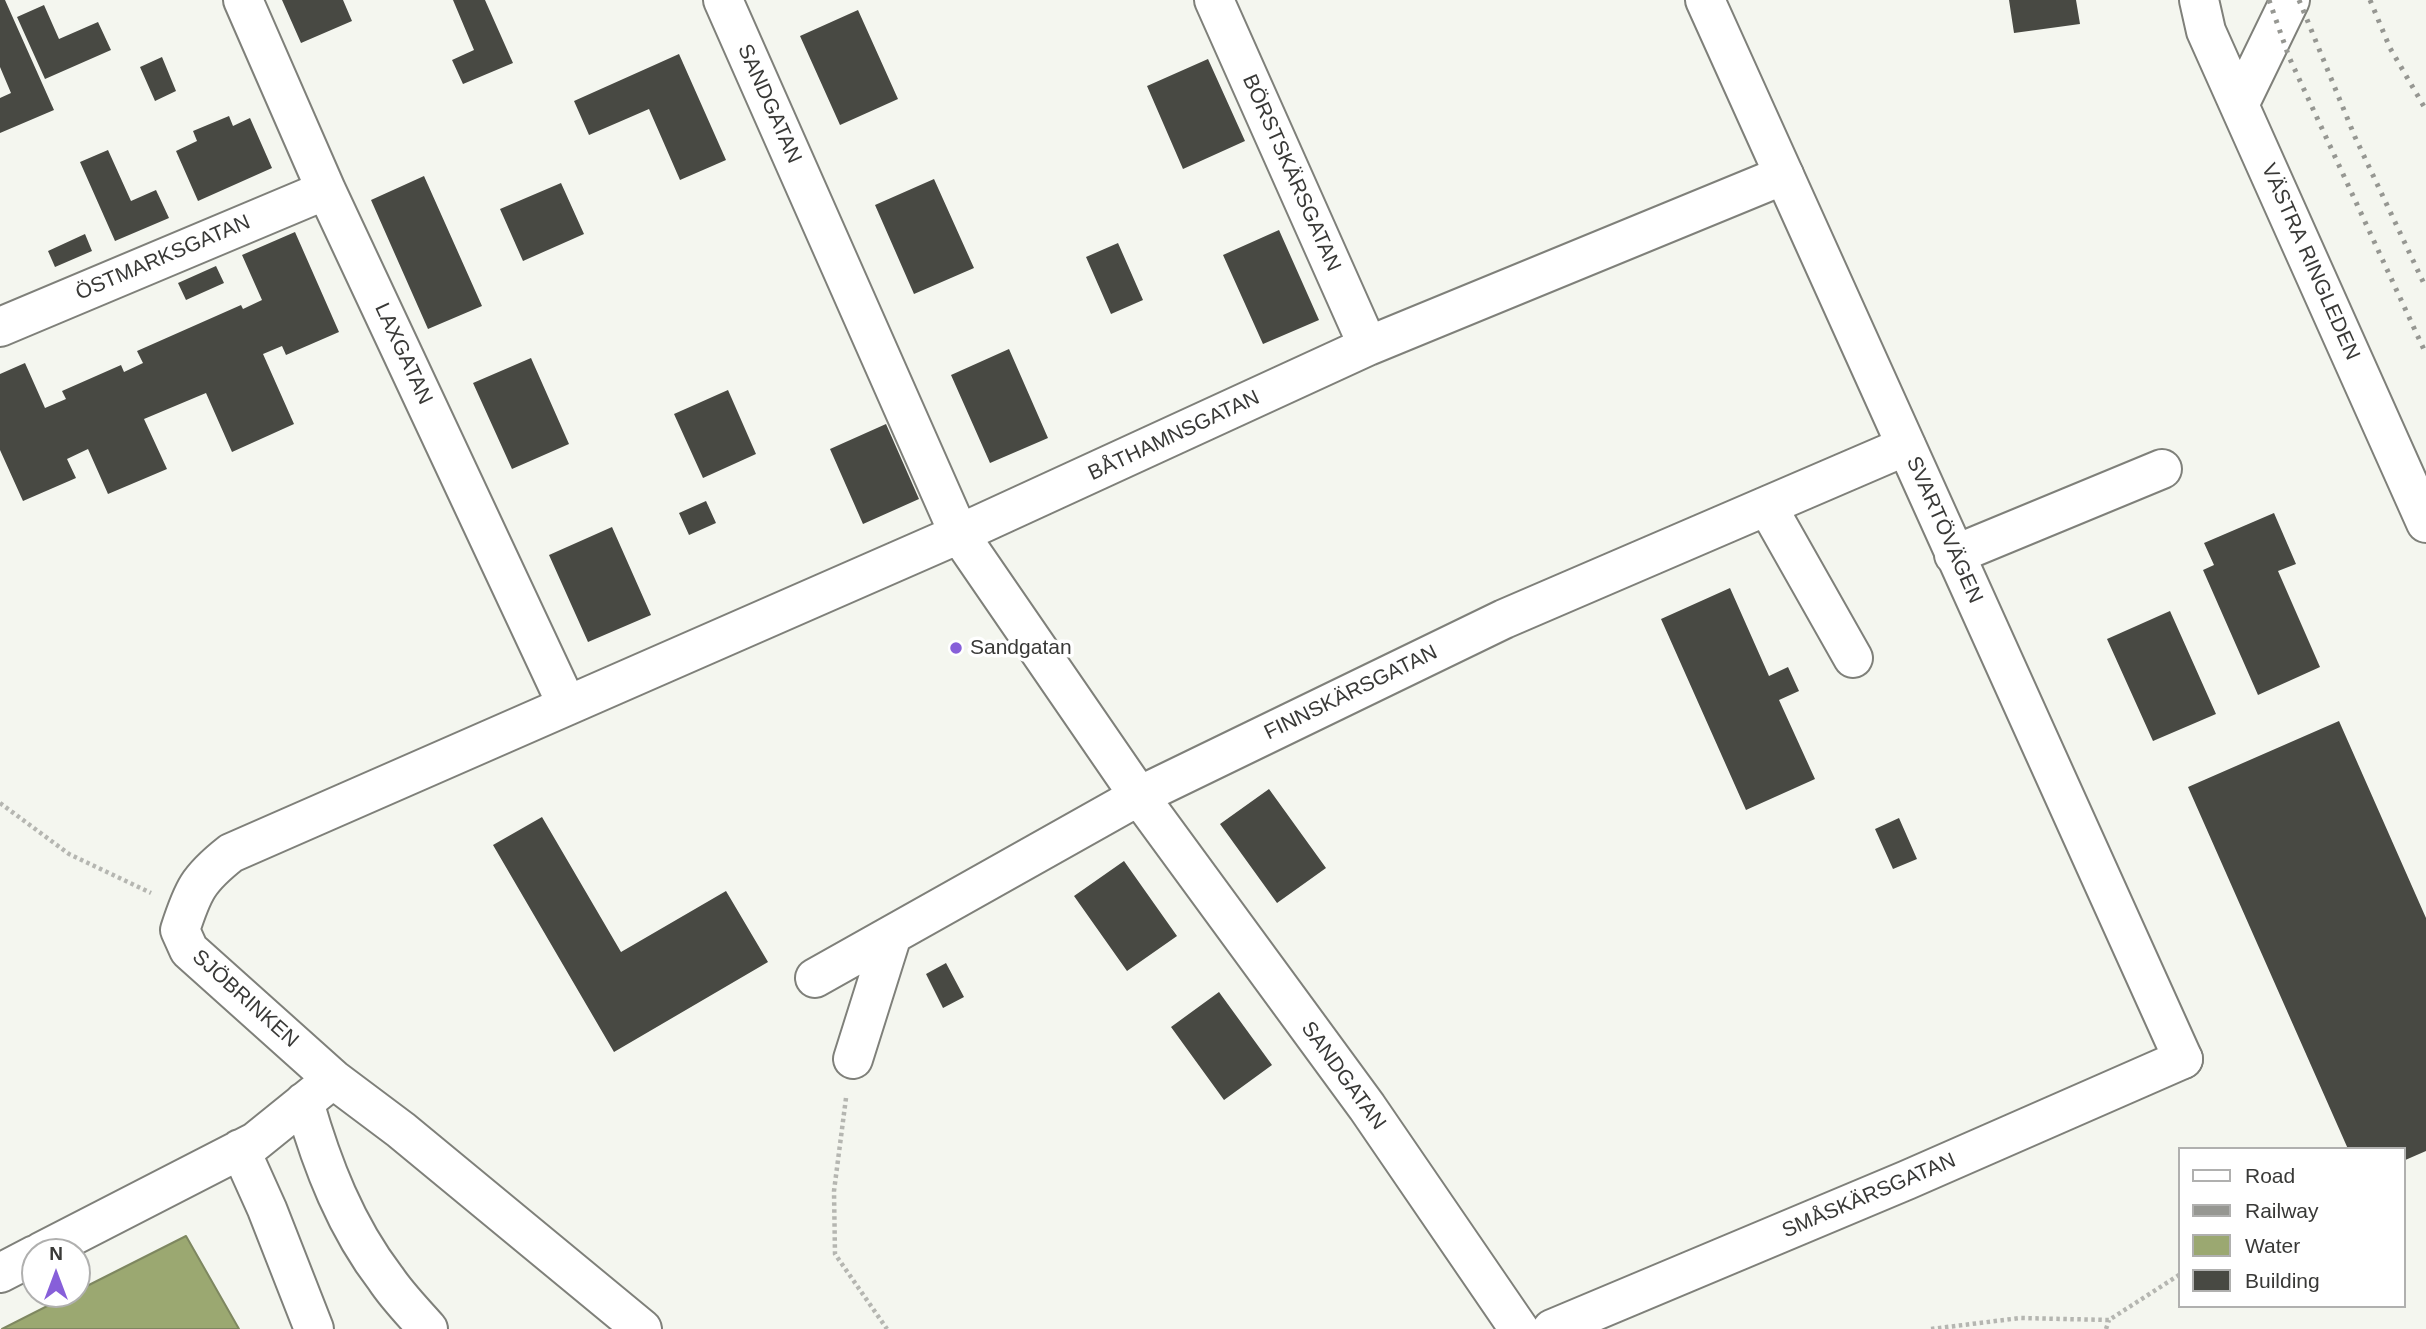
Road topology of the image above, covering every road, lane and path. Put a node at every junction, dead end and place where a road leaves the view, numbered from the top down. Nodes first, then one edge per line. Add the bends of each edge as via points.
1 (243, 0) edge
2 (723, 0) edge
3 (1214, 0) edge
4 (1705, 0) edge
5 (2199, 0) edge
6 (2290, 0) edge
7 (2239, 105) junction
8 (1784, 175) junction
9 (327, 190) junction
10 (0, 327) edge
11 (1368, 346) junction
12 (1906, 446) junction
13 (2162, 469) dead end
14 (1767, 506) junction
15 (2426, 523) edge
16 (959, 534) junction
17 (1954, 555) junction
18 (1853, 658) dead end
19 (567, 705) junction
20 (1139, 796) junction
21 (0, 803) edge
22 (190, 899) junction
23 (892, 935) junction
24 (816, 978) dead end
25 (853, 1059) joint
26 (2183, 1059) joint
27 (318, 1090) junction
28 (240, 1149) junction
29 (68, 1238) edge
30 (21, 1262) edge
31 (0, 1273) edge
32 (2178, 1276) edge
33 (1512, 1318) edge
34 (2109, 1320) junction
35 (314, 1329) edge
36 (428, 1329) edge
37 (642, 1329) edge
38 (887, 1329) edge
39 (1552, 1329) edge
40 (1931, 1329) edge
41 (2106, 1329) edge

1 - 9 street, LAXGATAN
2 - 16 street, SANDGATAN
3 - 11 street, BÖRSTSKÄRSGATAN
4 - 8 street, SVARTÖVÄGEN
5 - 7 street, VÄSTRA RINGLEDEN via 2206,30
6 - 7 street
7 - 15 street, VÄSTRA RINGLEDEN
8 - 11 street, BÅTHAMNSGATAN
8 - 12 street, SVARTÖVÄGEN
9 - 10 street, ÖSTMARKSGATAN
9 - 19 street, LAXGATAN
11 - 16 street, BÅTHAMNSGATAN
12 - 14 street, FINNSKÄRSGATAN
12 - 17 street, SVARTÖVÄGEN
13 - 17 street
14 - 18 street
14 - 20 street, FINNSKÄRSGATAN via 1504,619
16 - 19 street, BÅTHAMNSGATAN
16 - 20 street, SANDGATAN
17 - 26 street, SVARTÖVÄGEN
19 - 22 street, SJÖBRINKEN via 231,853 206,873
20 - 23 street, FINNSKÄRSGATAN
20 - 33 street, SANDGATAN via 1367,1107
21 - 22 path via 69,854 159,897
22 - 27 street, SJÖBRINKEN via 180,930 190,950
23 - 24 street, FINNSKÄRSGATAN
23 - 25 street
25 - 38 path via 834,1191 835,1254
26 - 39 street, SMÅSKÄRSGATAN
27 - 28 street
27 - 36 street via 317,1149 351,1227 386,1280
27 - 37 street, SJÖBRINKEN via 401,1130
28 - 29 street
28 - 35 street
30 - 31 street
32 - 34 path
34 - 40 path via 2020,1318
34 - 41 path

